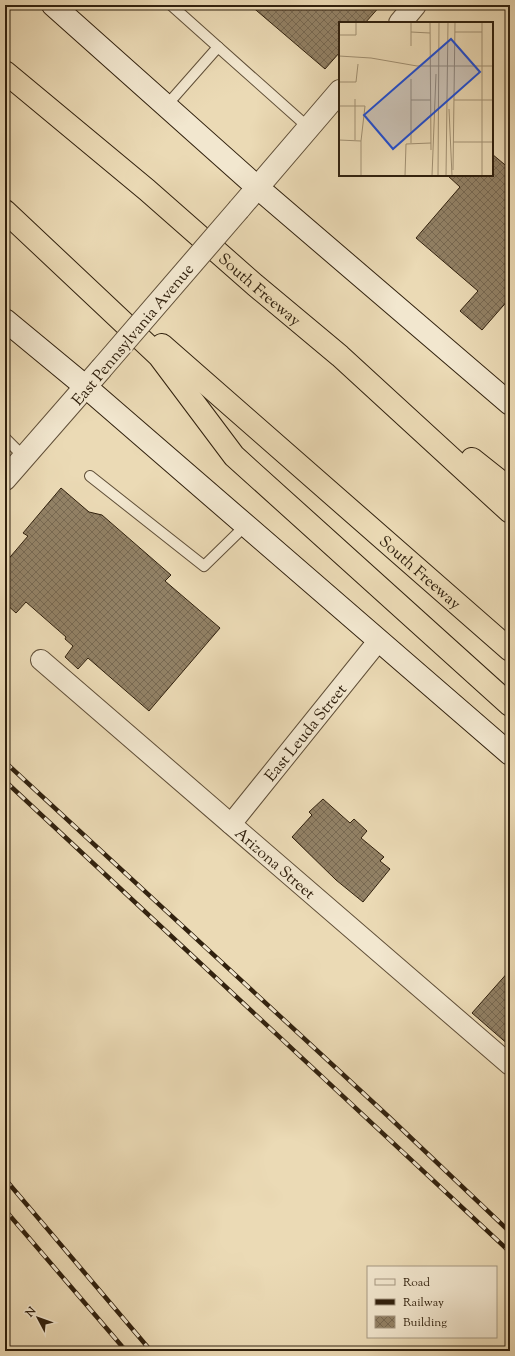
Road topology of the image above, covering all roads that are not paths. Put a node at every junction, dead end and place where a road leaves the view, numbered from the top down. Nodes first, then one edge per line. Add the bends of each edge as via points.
1 (53, 5) edge
2 (172, 5) edge
3 (415, 5) edge
4 (401, 22) edge
5 (218, 47) junction
6 (5, 72) edge
7 (339, 93) edge
8 (166, 106) junction
9 (309, 128) junction
10 (257, 187) junction
11 (5, 210) edge
12 (5, 320) edge
13 (340, 356) junction
14 (86, 387) junction
15 (510, 404) edge
16 (5, 438) edge
17 (26, 458) junction
18 (90, 476) dead end
19 (5, 480) edge
20 (510, 489) edge
21 (510, 512) edge
22 (246, 525) junction
23 (379, 640) junction
24 (510, 650) edge
25 (41, 660) dead end
26 (510, 705) edge
27 (510, 754) edge
28 (231, 824) junction
29 (510, 1065) edge

1 - 8 main road
2 - 5 lane
3 - 4 main road
5 - 8 lane
5 - 9 lane
6 - 13 highway, South Freeway
7 - 9 main road, East Pennsylvania Avenue
8 - 10 main road
9 - 10 main road, East Pennsylvania Avenue
10 - 14 main road, East Pennsylvania Avenue, bridge
10 - 15 main road
11 - 24 highway, South Freeway
11 - 26 highway via 159,356 234,456
12 - 14 main road
13 - 20 highway
13 - 21 highway, South Freeway
14 - 17 main road, East Pennsylvania Avenue
14 - 22 main road
16 - 17 lane
17 - 19 main road, East Pennsylvania Avenue
18 - 22 lane via 204,566
22 - 23 main road
23 - 27 main road
23 - 28 street, East Leuda Street
25 - 28 street, Arizona Street
28 - 29 street, Arizona Street

